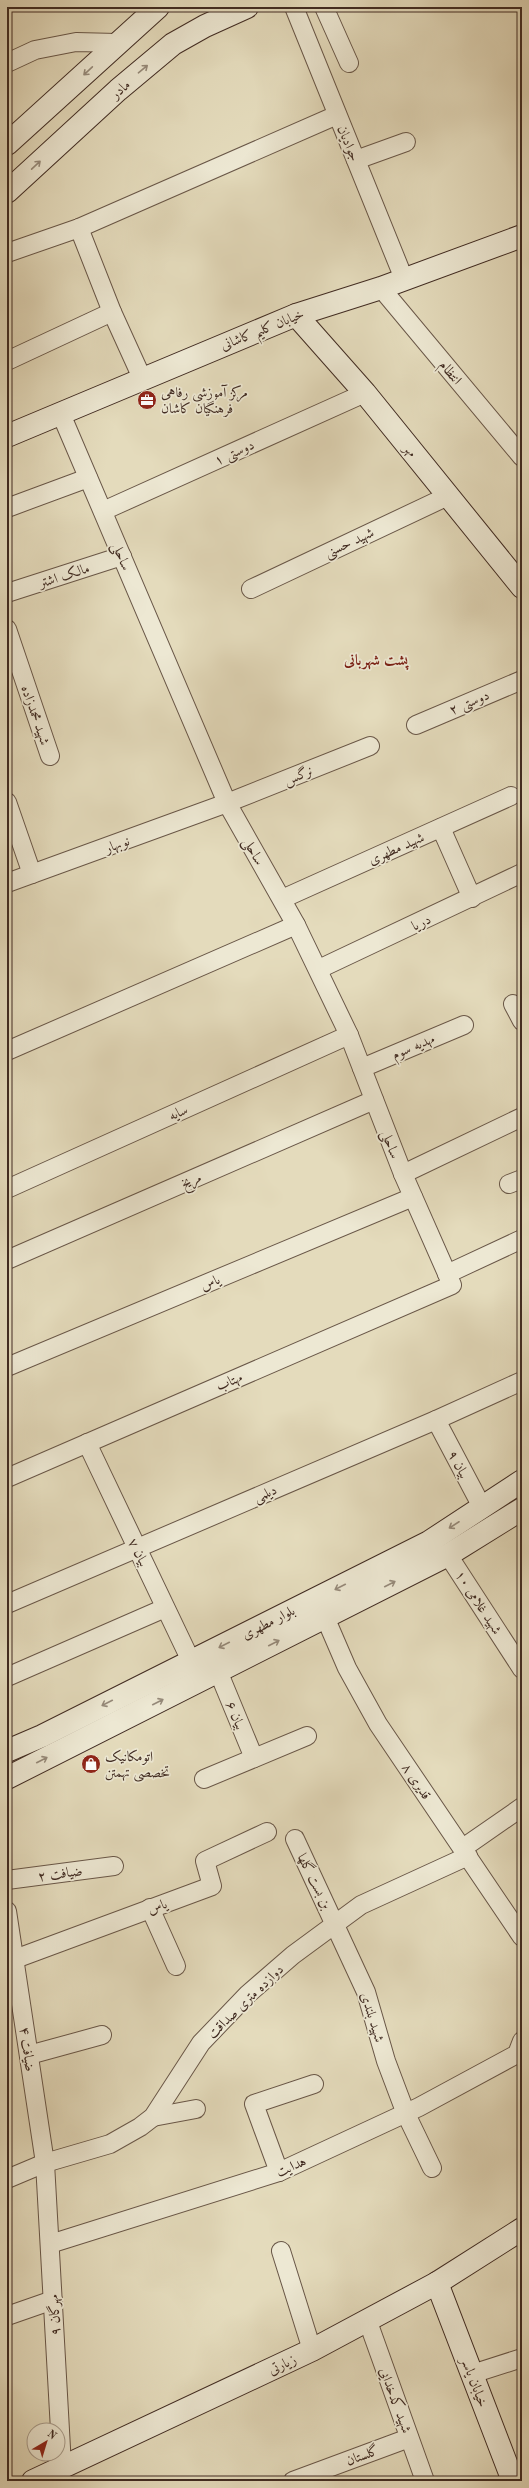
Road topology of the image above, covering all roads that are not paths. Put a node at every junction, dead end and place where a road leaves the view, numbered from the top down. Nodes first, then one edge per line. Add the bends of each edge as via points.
1 (158, 7) edge
2 (247, 7) edge
3 (294, 7) edge
4 (324, 7) edge
5 (117, 43) junction
6 (7, 63) edge
7 (349, 63) dead end
8 (337, 115) junction
9 (406, 142) dead end
10 (7, 144) edge
11 (356, 160) junction
12 (7, 192) edge
13 (79, 228) junction
14 (522, 236) edge
15 (7, 253) edge
16 (404, 279) junction
17 (381, 288) junction
18 (112, 312) junction
19 (296, 315) junction
20 (7, 361) edge
21 (142, 378) junction
22 (365, 393) junction
23 (61, 414) junction
24 (7, 436) edge
25 (522, 457) edge
26 (88, 478) junction
27 (448, 496) junction
28 (7, 508) edge
29 (103, 511) junction
30 (122, 556) junction
31 (522, 588) edge
32 (251, 589) dead end
33 (7, 593) edge
34 (7, 629) edge
35 (522, 680) edge
36 (416, 725) dead end
37 (370, 746) dead end
38 (50, 756) dead end
39 (511, 796) dead end
40 (7, 802) edge
41 (227, 803) junction
42 (441, 828) junction
43 (522, 873) edge
44 (32, 874) junction
45 (7, 882) edge
46 (472, 898) junction
47 (282, 899) junction
48 (296, 925) junction
49 (319, 969) junction
50 (513, 1004) dead end
51 (522, 1021) edge
52 (464, 1025) dead end
53 (349, 1035) junction
54 (7, 1051) edge
55 (362, 1068) junction
56 (374, 1100) junction
57 (522, 1117) edge
58 (403, 1174) junction
59 (7, 1189) edge
60 (413, 1197) junction
61 (522, 1240) edge
62 (7, 1260) edge
63 (450, 1280) junction
64 (7, 1367) edge
65 (522, 1381) edge
66 (436, 1420) junction
67 (87, 1443) junction
68 (7, 1478) edge
69 (522, 1481) edge
70 (482, 1507) junction
71 (522, 1509) edge
72 (136, 1547) junction
73 (448, 1555) junction
74 (7, 1604) edge
75 (166, 1608) junction
76 (325, 1617) junction
77 (191, 1661) junction
78 (522, 1669) edge
79 (218, 1671) junction
80 (7, 1677) edge
81 (69, 1723) junction
82 (307, 1736) dead end
83 (80, 1741) junction
84 (7, 1751) edge
85 (254, 1758) junction
86 (7, 1778) edge
87 (204, 1779) dead end
88 (522, 1807) edge
89 (266, 1832) dead end
90 (295, 1839) dead end
91 (465, 1852) junction
92 (114, 1866) dead end
93 (7, 1880) edge
94 (150, 1908) junction
95 (7, 1911) edge
96 (335, 1922) junction
97 (9, 1930) edge
98 (522, 1937) edge
99 (15, 1959) junction
100 (176, 1966) dead end
101 (102, 2035) dead end
102 (520, 2047) edge
103 (29, 2055) junction
104 (314, 2084) dead end
105 (196, 2109) dead end
106 (406, 2114) junction
107 (153, 2117) junction
108 (45, 2164) junction
109 (432, 2168) dead end
110 (279, 2172) junction
111 (7, 2179) edge
112 (522, 2229) edge
113 (50, 2244) junction
114 (281, 2251) dead end
115 (436, 2283) junction
116 (53, 2300) junction
117 (7, 2316) edge
118 (367, 2319) junction
119 (312, 2350) junction
120 (522, 2358) edge
121 (472, 2374) junction
122 (409, 2438) junction
123 (62, 2466) junction
124 (33, 2481) edge
125 (293, 2481) edge
126 (424, 2481) edge
127 (513, 2481) edge

1 - 5 street
12 -> 2 street, مادر via 118,90 173,44 204,26
3 - 8 street, جوادیان
4 - 7 street
5 - 6 street via 76,42 35,50
5 -> 10 street
8 - 11 street, جوادیان
8 - 13 street
9 - 11 street
11 - 16 street, جوادیان
13 - 15 street
13 - 18 street
14 - 16 street, خیابان کلیم کاشانی
16 - 17 street, خیابان کلیم کاشانی
17 - 19 street, خیابان کلیم کاشانی
17 - 25 street, انتظام
18 - 20 street
18 - 21 street
19 - 21 street, خیابان کلیم کاشانی
19 - 22 street, مهر
21 - 23 street, خیابان کلیم کاشانی
22 - 27 street, مهر
22 - 29 street, دوستی ۱
23 - 24 street, خیابان کلیم کاشانی
23 - 26 street, ساحلی
26 - 28 street
26 - 29 street, ساحلی
27 - 31 street, مهر
27 - 32 street, شهید حسنی
29 - 30 street, ساحلی
30 - 33 street, مالک اشتر
30 - 41 street, ساحلی
34 - 38 street, شهید محمدزاده
35 - 36 street, دوستی ۲
37 - 41 street, نرگس
39 - 42 street, شهید مطهری
40 - 44 street
41 - 44 street, نوبهار
41 - 47 street, ساحلی
42 - 46 street
42 - 47 street, شهید مطهری
43 - 46 street, دریا
44 - 45 street, نوبهار
46 - 49 street, دریا
47 - 48 street, ساحلی
48 - 49 street, ساحلی
48 - 54 street
49 - 53 street, ساحلی
50 - 51 street
52 - 55 street, مهدیه سوم
53 - 55 street, ساحلی
53 - 59 street, سایه
55 - 56 street, ساحلی
56 - 58 street, ساحلی
56 - 62 street, مریخ
57 - 58 street
58 - 60 street, ساحلی
60 - 63 street, ساحلی
60 - 64 street, یاس
61 - 63 street, مهتاب
63 - 67 street, مهتاب
65 - 66 street, دیلمی
66 - 70 street, بیان ۹
66 - 72 street, دیلمی
67 - 68 street, مهتاب
67 - 72 street, بیان ۷
69 - 70 street, بلوار مطهری
70 -> 77 street, بلوار مطهری via 429,1542
71 - 73 street, بلوار مطهری
72 - 74 street, دیلمی
72 - 75 street, بیان ۷
76 -> 73 street, بلوار مطهری
73 - 78 street, شهید غلامی ۱۰
75 - 77 street, بیان ۷
75 - 80 street
79 -> 76 street, بلوار مطهری
76 - 91 street, قدیری ۸ via 347,1668 378,1724
77 -> 81 street, بلوار مطهری
83 -> 79 street, بلوار مطهری
79 - 85 street, بیان ۶
81 - 83 street
81 - 84 street, بلوار مطهری
82 - 85 street
86 -> 83 street, بلوار مطهری
85 - 87 street
88 - 91 street, دوازده متری صداقت
89 - 94 street, یاس via 205,1861 212,1886
90 - 96 street, بن بست گلها
91 - 96 street, دوازده متری صداقت via 361,1905
91 - 98 street, قدیری ۸
92 - 93 street, ضیافت ۲
94 - 99 street, یاس
94 - 100 street
95 - 97 street, ضیافت ۴
96 - 106 street, شهید بلندی via 366,1992 386,2061
96 - 107 street, دوازده متری صداقت via 248,1994 201,2043
97 - 99 street, ضیافت ۴
99 - 103 street, ضیافت ۴
101 - 103 street
102 - 106 street, هدایت
103 - 108 street, ضیافت ۴
104 - 110 street via 254,2104
105 - 107 street
106 - 109 street, شهید بلندی
106 - 110 street, هدایت
107 - 108 street, دوازده متری صداقت via 110,2144
108 - 111 street, دوازده متری صداقت
108 - 113 street, مهرگان ۹
110 - 113 street, هدایت
112 - 115 street, زیارتی
113 - 116 street, مهرگان ۹
114 - 119 street
115 - 118 street, زیارتی
115 - 121 street, خیابان یاسر
116 - 117 street
116 - 123 street, مهرگان ۹
118 - 119 street, زیارتی
118 - 122 street, شهید کدخدایی
119 - 123 street, زیارتی
120 - 121 street
121 - 127 street, خیابان یاسر
122 - 125 street, گلستان
122 - 126 street, شهید کدخدایی
123 - 124 street, زیارتی

